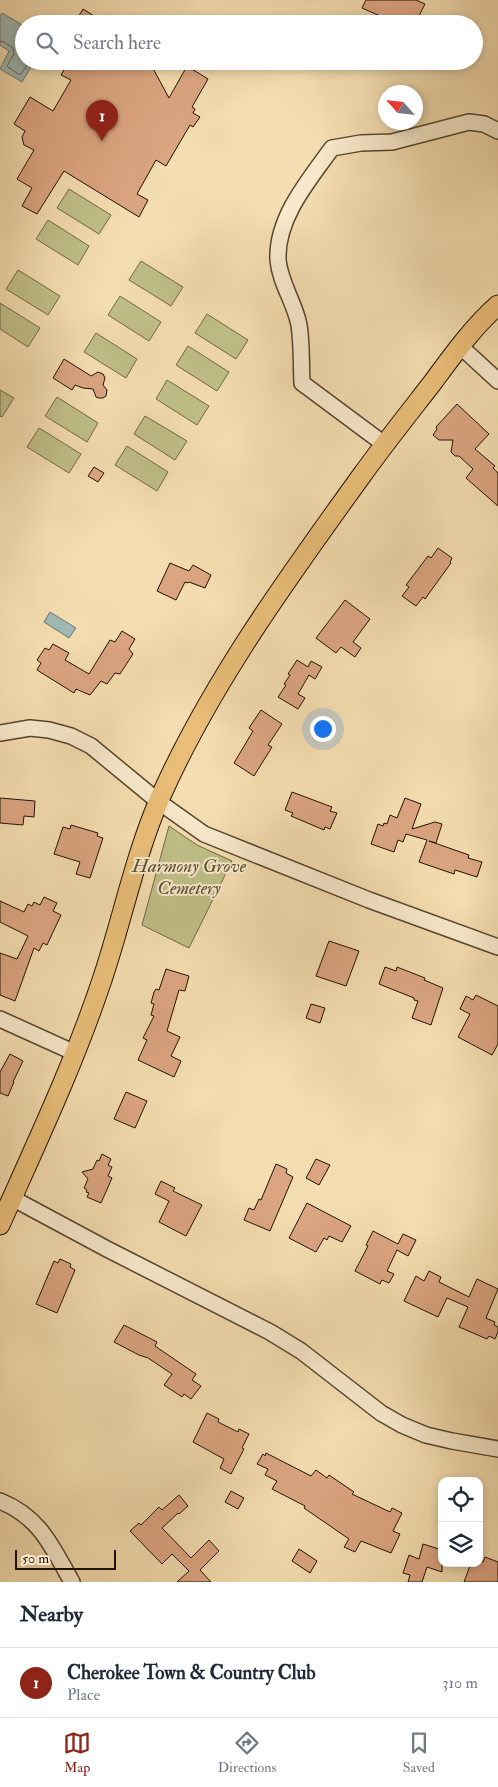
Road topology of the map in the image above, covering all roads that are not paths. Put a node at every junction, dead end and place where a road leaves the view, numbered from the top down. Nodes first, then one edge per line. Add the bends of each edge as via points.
1 (498, 131) edge
2 (498, 305) edge
3 (460, 346) junction
4 (498, 381) edge
5 (384, 444) junction
6 (0, 733) edge
7 (159, 802) junction
8 (498, 947) edge
9 (0, 1019) edge
10 (76, 1053) junction
11 (12, 1198) junction
12 (0, 1224) edge
13 (498, 1449) edge
14 (0, 1500) edge
15 (72, 1582) edge

1 - 5 street via 484,124 469,122 392,142 332,148 287,218 278,260 299,326 302,383
2 - 3 main road
3 - 4 street
3 - 5 main road
5 - 7 main road via 240,652 173,770
6 - 7 street via 30,728 70,736 90,746
7 - 8 street via 204,834 235,848
7 - 10 main road via 103,980
9 - 10 street
10 - 11 main road
11 - 12 main road
11 - 13 street via 270,1332 301,1351 380,1413 402,1425 435,1437
14 - 15 street via 22,1512 40,1528

